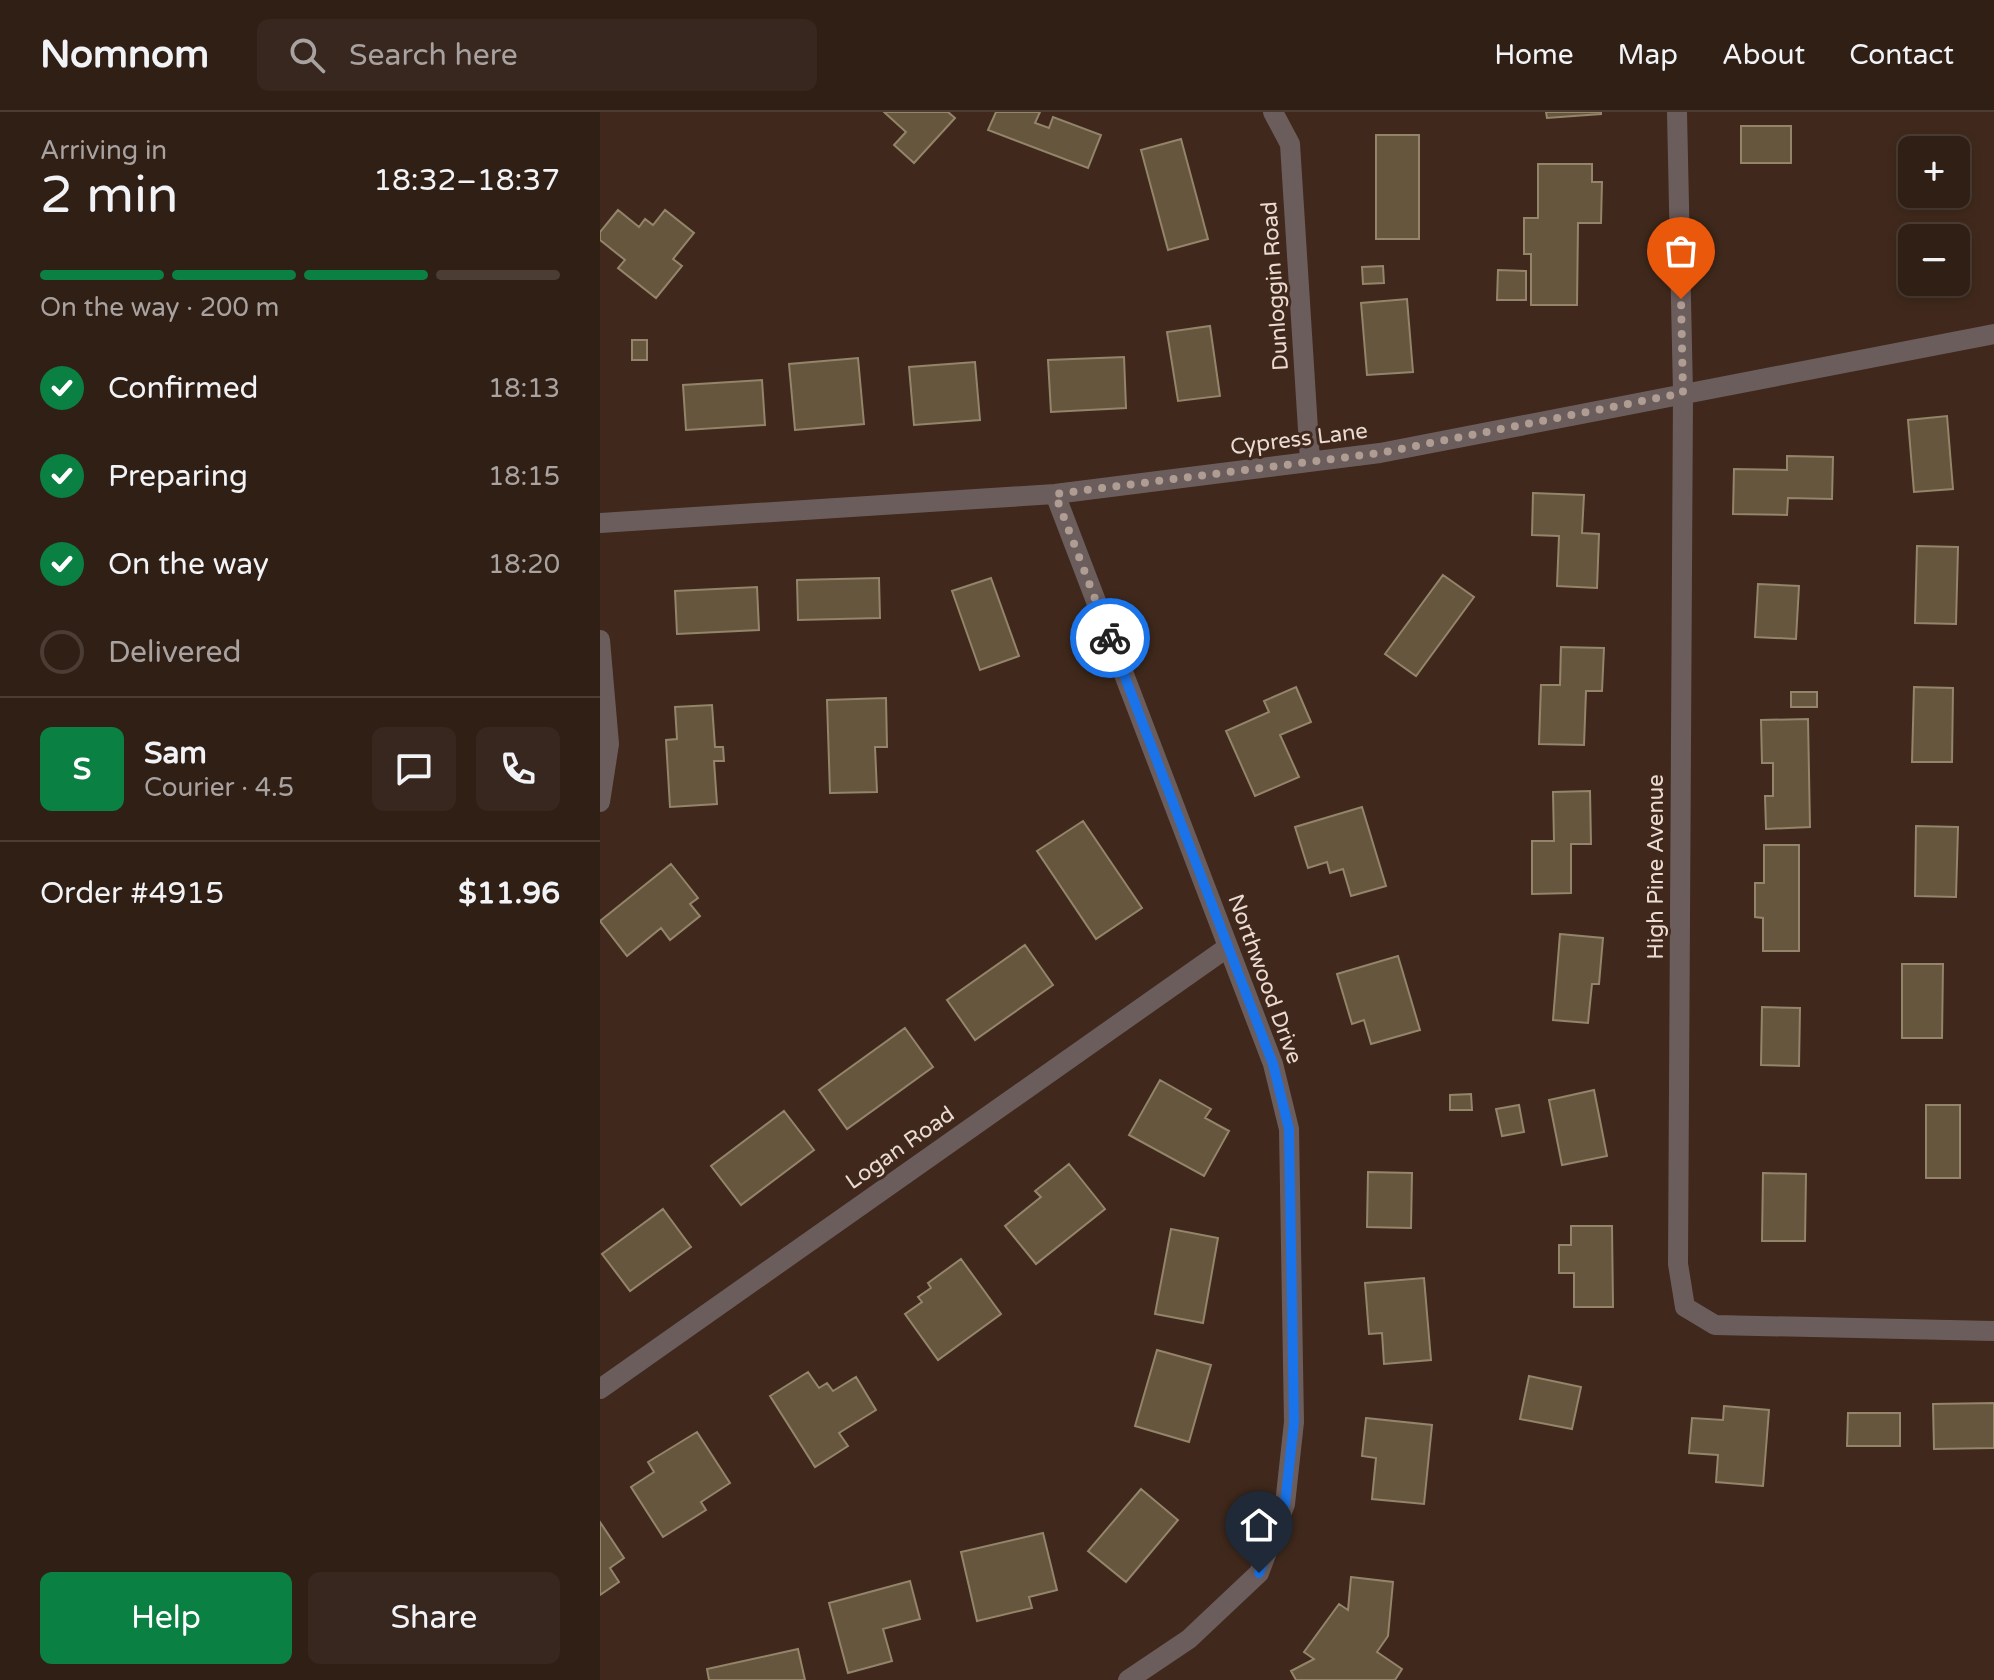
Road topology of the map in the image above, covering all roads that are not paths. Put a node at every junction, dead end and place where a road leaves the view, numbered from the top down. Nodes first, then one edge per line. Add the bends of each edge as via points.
1 (1273, 112) edge
2 (1677, 112) edge
3 (1994, 334) edge
4 (1683, 393) junction
5 (1310, 461) junction
6 (1055, 494) junction
7 (600, 523) edge
8 (600, 640) edge
9 (600, 802) edge
10 (1228, 947) junction
11 (1994, 1331) edge
12 (600, 1389) edge
13 (1128, 1680) edge

1 - 5 street, Dunloggin Road via 1290,144
2 - 4 street, High Pine Avenue
3 - 4 street, Cypress Lane
4 - 5 street, Cypress Lane via 1380,453
4 - 11 street, High Pine Avenue via 1678,1264 1685,1307 1715,1325
5 - 6 street, Cypress Lane
6 - 7 street, Cypress Lane
6 - 10 street, Northwood Drive
8 - 9 street via 609,744
10 - 12 street, Logan Road
10 - 13 street, Northwood Drive via 1273,1064 1289,1129 1294,1422 1285,1504 1259,1573 1189,1639

